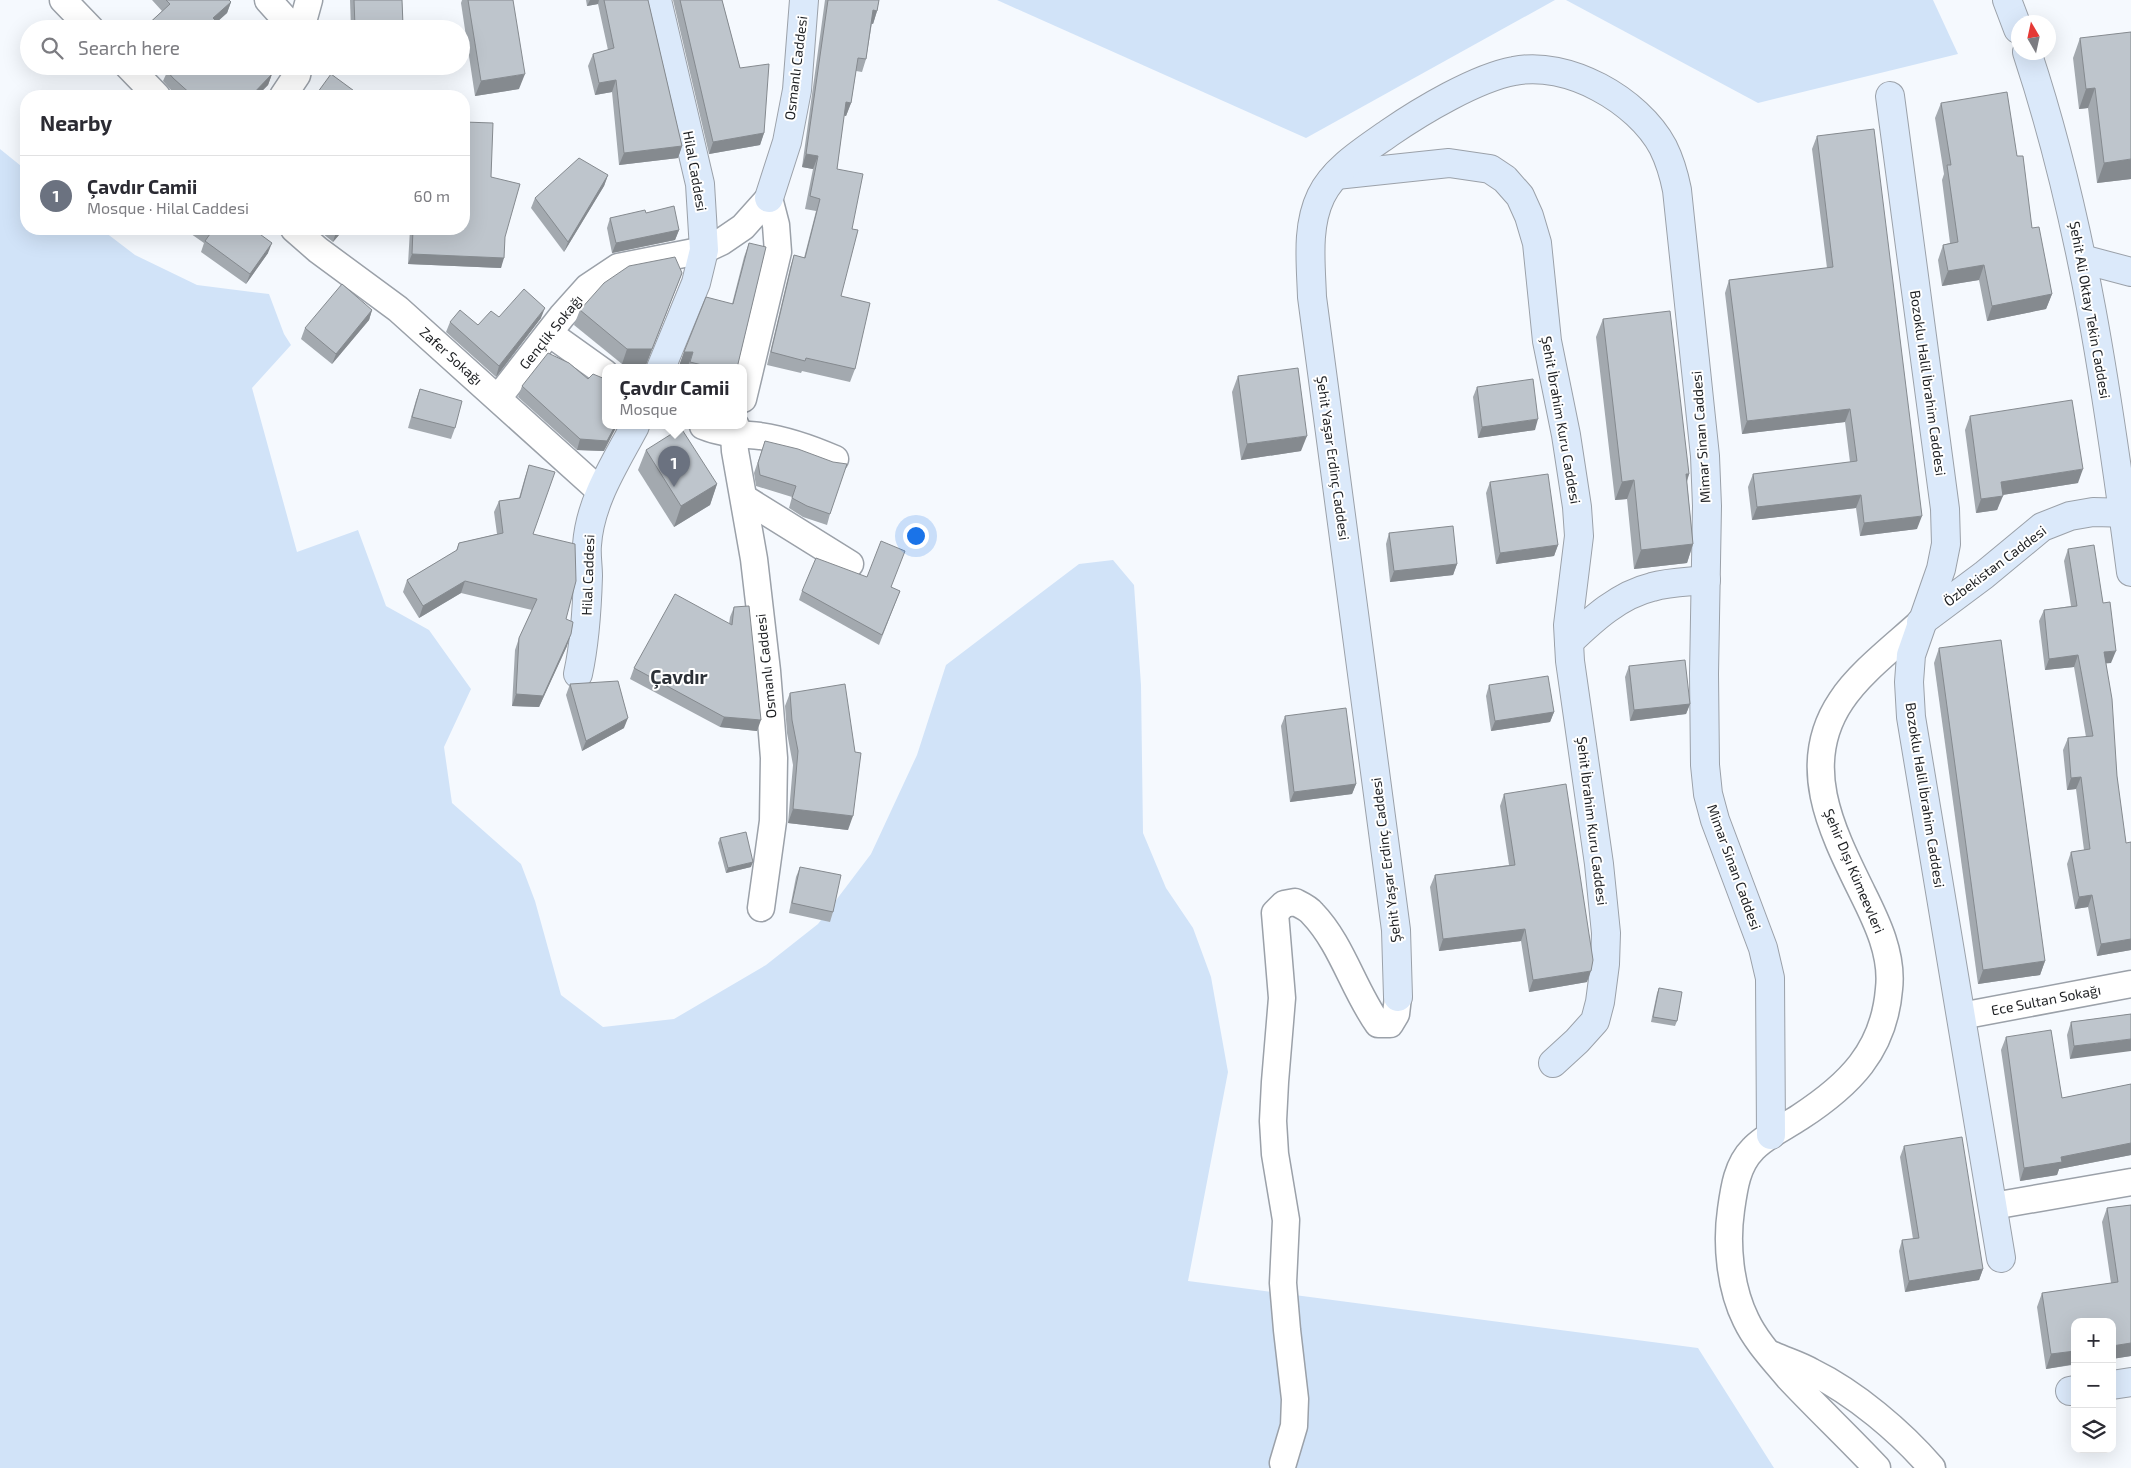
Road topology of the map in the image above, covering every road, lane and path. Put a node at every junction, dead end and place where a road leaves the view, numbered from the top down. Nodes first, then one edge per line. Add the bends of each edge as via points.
1 (63, 0) edge
2 (268, 0) edge
3 (308, 0) edge
4 (657, 0) edge
5 (804, 0) edge
6 (2007, 0) edge
7 (2013, 15) edge
8 (82, 20) edge
9 (286, 20) edge
10 (304, 20) edge
11 (2029, 60) edge
12 (137, 75) edge
13 (297, 75) edge
14 (151, 90) edge
15 (287, 90) edge
16 (1890, 96) dead end
17 (1336, 175) junction
18 (769, 198) junction
19 (301, 235) edge
20 (704, 250) junction
21 (2082, 259) junction
22 (2131, 272) edge
23 (549, 332) junction
24 (663, 364) edge
25 (602, 371) edge
26 (747, 382) edge
27 (498, 398) junction
28 (633, 429) edge
29 (735, 430) edge
30 (835, 459) dead end
31 (600, 491) junction
32 (744, 498) junction
33 (2127, 513) edge
34 (850, 564) dead end
35 (2131, 572) edge
36 (1706, 580) junction
37 (1921, 622) junction
38 (1569, 642) junction
39 (578, 674) dead end
40 (762, 908) dead end
41 (2131, 984) edge
42 (1398, 997) joint
43 (1961, 1016) junction
44 (1553, 1063) dead end
45 (1772, 1135) junction
46 (2131, 1182) edge
47 (1993, 1206) junction
48 (2001, 1258) dead end
49 (1767, 1353) junction
50 (2131, 1382) edge
51 (2116, 1384) edge
52 (1283, 1463) dead end
53 (1878, 1468) edge
54 (1932, 1468) edge

1 - 8 street
2 - 9 street
3 - 10 street
4 - 20 street, Hilal Caddesi via 700,184
5 - 18 street, Osmanlı Caddesi via 796,90 786,142
6 - 7 street
11 - 21 street, Şehit Ali Oktay Tekin Caddesi via 2060,161
12 - 14 street
13 - 15 street
16 - 37 street, Bozoklu Halil İbrahim Caddesi via 1946,509 1946,544 1941,569
17 - 36 street, Mimar Sinan Caddesi via 1403,123 1447,97 1514,70 1558,72 1582,80 1613,94 1650,127 1672,167 1677,190 1705,456
17 - 38 street, Şehit İbrahim Kuru Caddesi via 1407,166 1466,164 1490,169 1505,179 1520,196 1537,243 1547,341 1577,507 1579,536 1569,609
17 - 42 street, Şehit Yaşar Erdinç Caddesi via 1321,195 1312,217 1312,297 1396,930
18 - 20 street, Gençlik Sokağı via 743,227
18 - 26 street via 778,252
19 - 27 street, Zafer Sokağı via 398,309
20 - 23 street, Gençlik Sokağı via 618,267 588,287
20 - 24 street, Hilal Caddesi via 696,283
21 - 22 street
21 - 33 street, Şehit Ali Oktay Tekin Caddesi
23 - 25 street
23 - 27 street, Gençlik Sokağı
27 - 31 street, Zafer Sokağı
28 - 31 street, Hilal Caddesi
29 - 30 street via 805,446
29 - 32 street, Osmanlı Caddesi
31 - 39 street, Hilal Caddesi via 592,513 587,546 585,644
32 - 34 street
32 - 40 street, Osmanlı Caddesi via 767,671 774,758 773,821
33 - 35 street, Şehit Ali Oktay Tekin Caddesi
33 - 37 street, Özbekistan Caddesi via 2093,512 2070,516 2042,527
36 - 38 street via 1652,587 1630,596 1590,622
36 - 45 street, Mimar Sinan Caddesi via 1704,674 1708,794 1764,948 1770,978
37 - 43 street, Bozoklu Halil İbrahim Caddesi via 1911,655 1911,717
37 - 45 street, Şehir Dışı Kümeevleri via 1842,699 1829,721 1820,752 1821,783 1827,812 1877,922 1888,958 1890,986 1886,1016 1871,1051 1851,1078 1818,1105
38 - 44 street, Şehit İbrahim Kuru Caddesi via 1599,864 1606,933 1605,964 1594,1021
41 - 43 street, Ece Sultan Sokağı
42 - 52 street, Şehit Yaşar Erdinç Caddesi via 1396,1014 1390,1024 1378,1024 1367,1009 1347,966 1311,912 1295,902 1284,904 1275,913 1282,998 1273,1121 1286,1220 1283,1283 1295,1399 1294,1426
43 - 47 street, Bozoklu Halil İbrahim Caddesi
45 - 49 street, Şehir Dışı Kümeevleri via 1753,1148 1740,1168 1729,1223 1736,1292 1746,1320
46 - 47 street
47 - 48 street, Bozoklu Halil İbrahim Caddesi
49 - 53 street, Şehir Dışı Kümeevleri
49 - 54 street via 1840,1388 1879,1417
50 - 51 street

